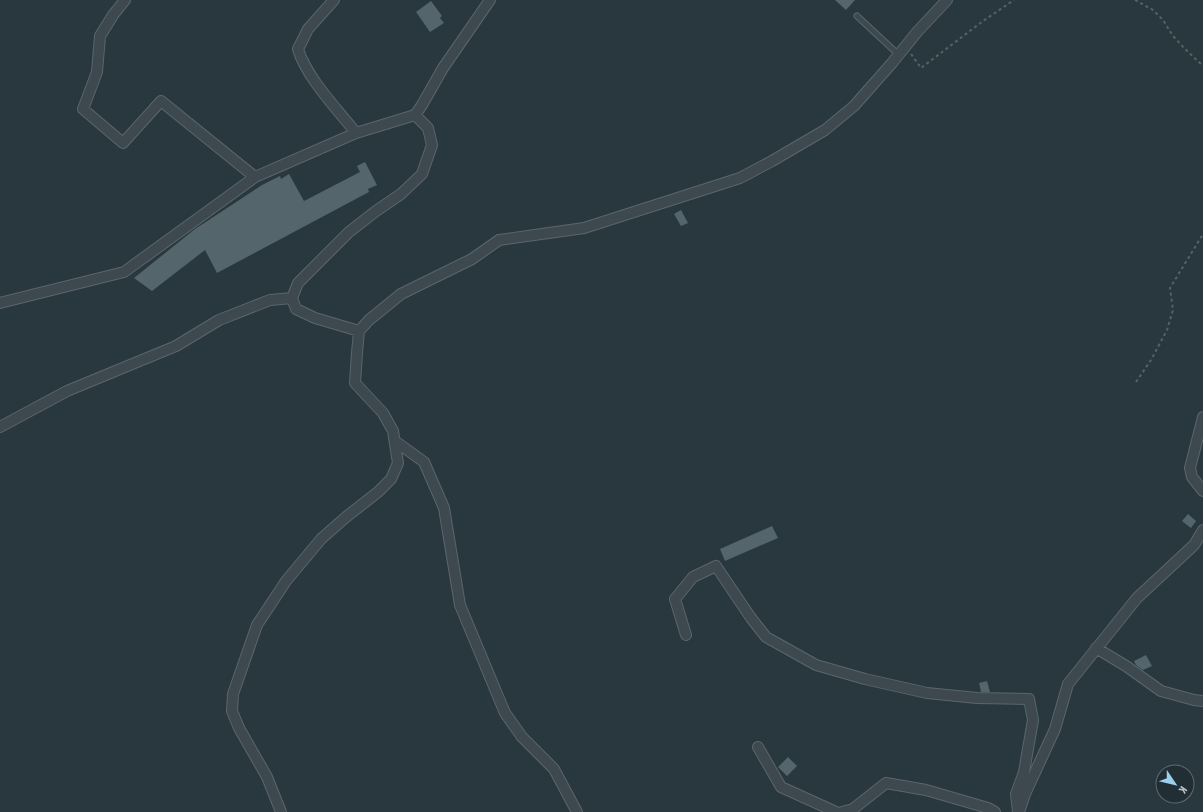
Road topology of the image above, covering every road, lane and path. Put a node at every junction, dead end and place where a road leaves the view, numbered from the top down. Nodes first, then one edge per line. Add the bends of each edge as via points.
1 (125, 0) edge
2 (334, 0) edge
3 (490, 0) edge
4 (947, 0) edge
5 (1014, 0) edge
6 (1135, 0) edge
7 (857, 16) dead end
8 (905, 47) junction
9 (899, 55) junction
10 (1203, 66) edge
11 (415, 115) junction
12 (356, 133) junction
13 (255, 177) junction
14 (1203, 234) edge
15 (292, 298) junction
16 (0, 304) edge
17 (360, 331) junction
18 (1136, 382) dead end
19 (1203, 417) edge
20 (0, 427) edge
21 (394, 441) junction
22 (1203, 491) edge
23 (1203, 530) edge
24 (686, 635) dead end
25 (1096, 648) junction
26 (1203, 701) edge
27 (758, 746) dead end
28 (281, 812) edge
29 (577, 812) edge
30 (836, 812) edge
31 (842, 812) edge
32 (995, 812) edge
33 (1019, 812) edge

1 - 13 street via 100,36 96,72 83,109 123,143 161,101
2 - 12 street via 308,29 298,49 313,78
3 - 11 street via 443,68
4 - 8 street
5 - 8 path via 921,68
6 - 10 path via 1153,10 1173,36
7 - 9 lane
8 - 9 street
9 - 17 street via 854,106 825,130 740,178 584,228 499,240 472,259 401,294 369,320
11 - 12 street
11 - 15 street via 428,128 432,145 422,174 401,194 349,232 298,282
12 - 13 street
13 - 16 street via 124,272
14 - 18 path via 1170,288 1173,310 1167,330
15 - 17 street via 296,309 315,318
15 - 20 street via 270,300 219,320 176,346 67,391
17 - 21 street via 355,383 383,413 393,431
19 - 22 street via 1190,468 1192,478
21 - 28 street via 398,463 391,480 321,539 286,581 257,625 233,694 232,711 267,777
21 - 29 street via 424,462 444,508 460,605 505,713 522,738 554,769
23 - 25 street via 1194,545 1137,598
24 - 33 street via 675,599 693,577 716,566 766,637 816,665 927,693 977,698 1029,699 1033,720 1024,772 1016,794
25 - 26 street via 1161,691
25 - 33 street via 1068,684 1054,729
27 - 30 street via 781,787
31 - 32 street via 853,808 886,783 926,790

